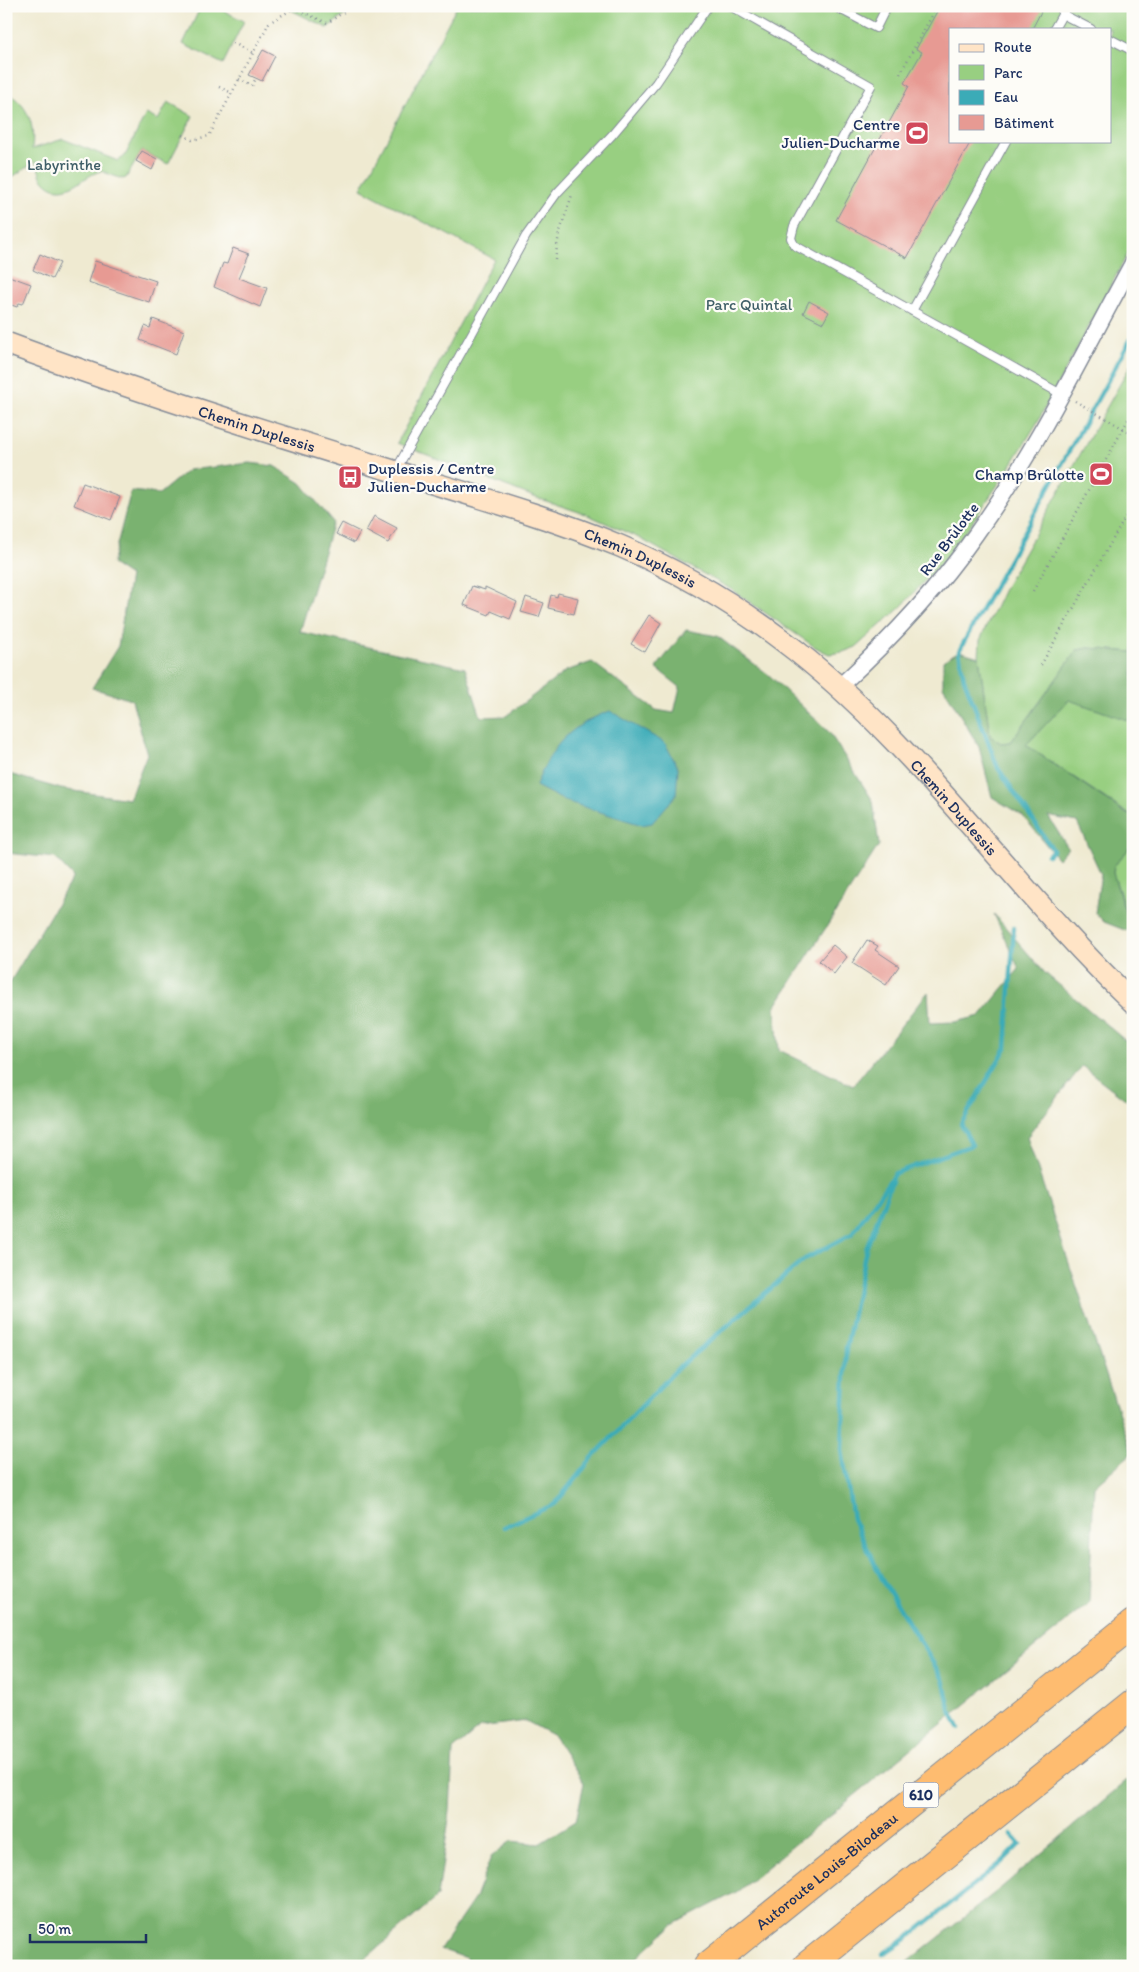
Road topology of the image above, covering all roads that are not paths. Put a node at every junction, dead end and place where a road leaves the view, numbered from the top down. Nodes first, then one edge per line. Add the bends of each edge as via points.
1 (708, 6) edge
2 (730, 6) edge
3 (834, 6) edge
4 (887, 6) edge
5 (1067, 6) edge
6 (1062, 14) junction
7 (1055, 28) edge
8 (1088, 28) edge
9 (1112, 40) edge
10 (1133, 51) edge
11 (1005, 142) edge
12 (1133, 262) edge
13 (912, 311) junction
14 (6, 344) edge
15 (1060, 394) junction
16 (395, 471) junction
17 (840, 686) junction
18 (1133, 1002) edge
19 (1133, 1624) edge
20 (1133, 1704) edge
21 (708, 1966) edge
22 (807, 1966) edge

1 - 16 lane via 656,83 557,193 526,236
2 - 13 lane via 871,86 794,226 791,238 794,246
3 - 4 lane via 876,28
5 - 6 lane
6 - 7 lane
6 - 8 lane
9 - 10 lane
11 - 13 lane
12 - 15 street, Rue Brûlotte
13 - 15 lane
14 - 16 street, Chemin Duplessis
15 - 17 street, Rue Brûlotte via 1018,471 976,534 915,611
16 - 17 street, Chemin Duplessis via 584,531 658,563 780,638
17 - 18 street, Chemin Duplessis via 1058,926
19 - 21 highway, Autoroute Louis-Bilodeau / 610
20 - 22 highway

